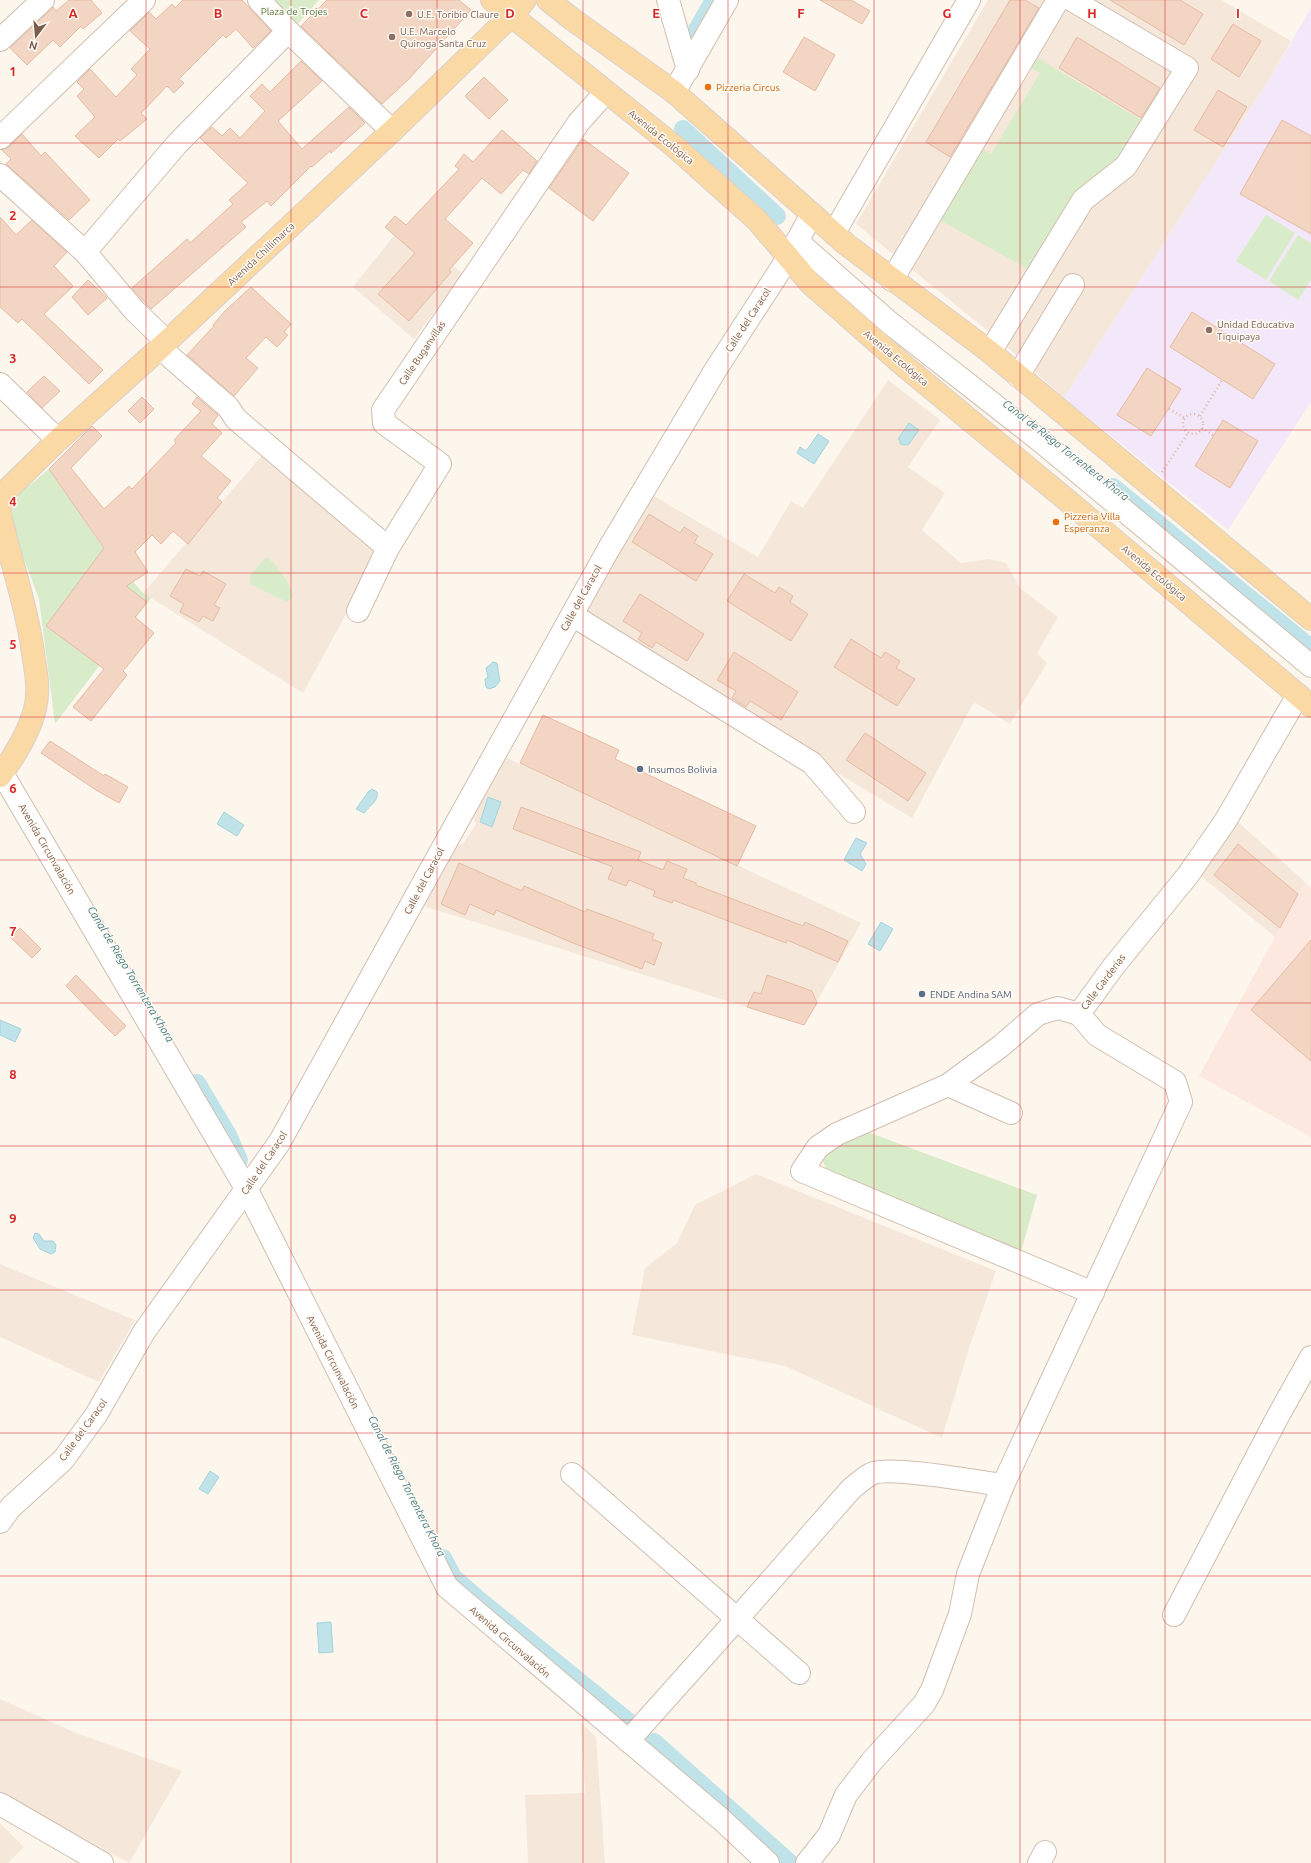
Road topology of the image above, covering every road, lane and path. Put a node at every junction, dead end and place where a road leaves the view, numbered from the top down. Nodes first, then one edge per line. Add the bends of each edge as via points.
1 (43, 0) edge
2 (144, 0) edge
3 (259, 0) edge
4 (492, 0) edge
5 (548, 0) edge
6 (668, 0) edge
7 (727, 0) edge
8 (969, 0) edge
9 (1058, 0) edge
10 (1072, 0) edge
11 (518, 8) edge
12 (288, 31) junction
13 (0, 40) edge
14 (688, 70) junction
15 (606, 92) junction
16 (674, 92) junction
17 (392, 130) junction
18 (0, 138) edge
19 (0, 175) edge
20 (812, 214) junction
21 (834, 233) junction
22 (792, 250) junction
23 (85, 252) junction
24 (892, 280) junction
25 (1073, 285) dead end
26 (163, 345) junction
27 (990, 352) junction
28 (1018, 376) junction
29 (1222, 380) dead end
30 (0, 384) edge
31 (1169, 409) dead end
32 (1200, 416) junction
33 (1185, 418) junction
34 (1202, 428) junction
35 (1188, 433) junction
36 (1214, 436) dead end
37 (58, 440) junction
38 (1160, 476) dead end
39 (0, 508) edge
40 (0, 514) edge
41 (388, 548) junction
42 (358, 611) dead end
43 (572, 615) junction
44 (1311, 619) edge
45 (1311, 666) edge
46 (1304, 700) edge
47 (3, 764) edge
48 (854, 812) dead end
49 (1078, 1014) junction
50 (948, 1085) junction
51 (1011, 1113) dead end
52 (247, 1190) junction
53 (1093, 1293) junction
54 (1311, 1357) edge
55 (572, 1474) dead end
56 (1003, 1485) junction
57 (0, 1522) edge
58 (1174, 1615) dead end
59 (738, 1619) junction
60 (799, 1673) dead end
61 (628, 1741) junction
62 (0, 1804) edge
63 (102, 1863) edge
64 (768, 1863) edge
65 (807, 1863) edge

1 - 13 street
2 - 18 street
3 - 12 street
4 - 11 main road, Avenida Ecológica
5 - 16 main road
6 - 14 street
7 - 14 street
8 - 21 street
9 - 24 street
10 - 27 street via 1187,68 1126,166 1083,200
11 - 15 main road, Avenida Ecológica
11 - 17 main road, Avenida Chillimarca
12 - 17 street
12 - 23 street via 177,144
14 - 16 street
15 - 22 main road, Avenida Ecológica via 674,146
15 - 41 street, Calle Buganvillas via 579,122 383,410 384,423 440,464
16 - 20 main road
17 - 26 main road, Avenida Chillimarca
19 - 23 street
20 - 21 main road
20 - 22 street, Calle del Caracol
21 - 24 main road
22 - 43 street, Calle del Caracol via 716,369
22 - 45 street via 1043,443
22 - 46 main road, Avenida Ecológica via 810,283 902,364
23 - 26 street
24 - 27 main road
25 - 28 street
26 - 37 main road, Avenida Chillimarca
26 - 41 street via 228,407 236,419
27 - 28 main road
28 - 44 main road
29 - 32 path
30 - 37 street
31 - 33 path
32 - 33 path via 1190,414
32 - 34 path
33 - 35 path via 1183,424
34 - 35 path via 1194,434
34 - 36 path
35 - 38 path
37 - 39 main road, Avenida Chillimarca via 6,491
40 - 47 main road via 30,627 38,688 29,728 18,749
41 - 42 street, Calle Buganvillas
43 - 48 street via 812,763
43 - 52 street, Calle del Caracol via 279,1143
46 - 49 street, Calle Garderias via 1188,875
47 - 52 street, Avenida Circunvalación
49 - 50 street, Calle Garderias via 1058,1008 1038,1014
49 - 53 street via 1097,1035 1175,1082 1181,1102
50 - 51 street
50 - 53 street, Calle Garderias via 837,1134 818,1146 802,1171
52 - 57 street, Calle del Caracol via 144,1332 96,1416 63,1460 11,1507
52 - 61 street, Avenida Circunvalación via 447,1587
53 - 56 street
54 - 58 street
55 - 59 street
56 - 59 street via 889,1471 872,1473 851,1489
56 - 65 street via 968,1574 960,1614 932,1690 924,1704 872,1761 846,1795 829,1835
59 - 60 street
59 - 61 street
61 - 64 street, Avenida Circunvalación via 722,1820
62 - 63 street

